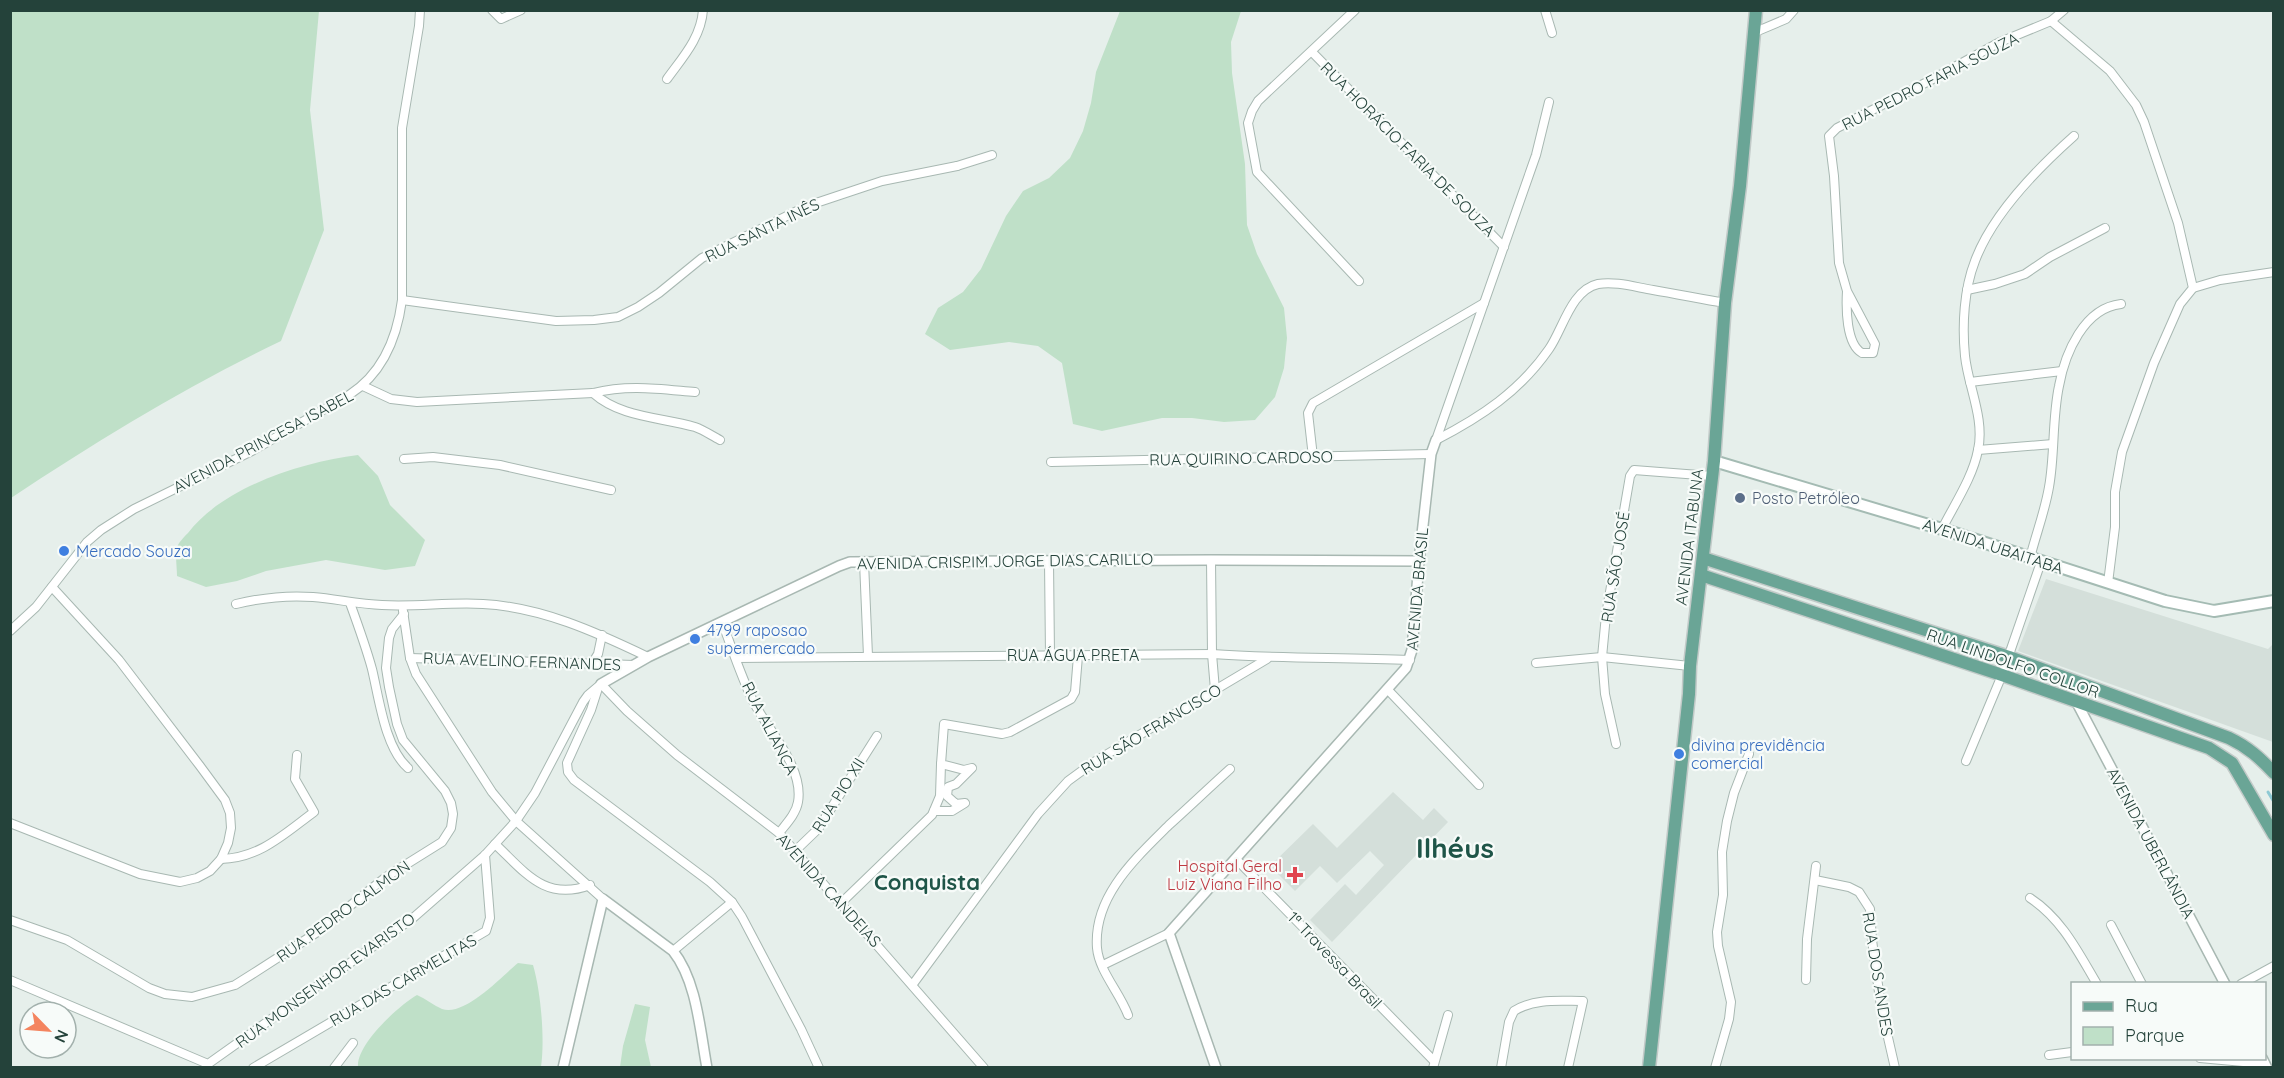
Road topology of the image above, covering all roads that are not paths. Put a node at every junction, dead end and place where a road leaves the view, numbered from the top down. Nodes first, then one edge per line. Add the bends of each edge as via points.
1 (420, 10) edge
2 (492, 10) edge
3 (521, 10) edge
4 (703, 10) edge
5 (1355, 10) edge
6 (1545, 10) edge
7 (1756, 10) edge
8 (1794, 10) edge
9 (2064, 10) edge
10 (2050, 21) junction
11 (1552, 33) dead end
12 (1753, 33) junction
13 (1312, 52) junction
14 (667, 79) dead end
15 (1549, 102) dead end
16 (2074, 136) dead end
17 (992, 155) dead end
18 (2105, 228) dead end
19 (1504, 247) junction
20 (2274, 272) edge
21 (1359, 281) dead end
22 (2193, 288) junction
23 (1967, 290) junction
24 (1847, 291) junction
25 (402, 300) junction
26 (1484, 303) junction
27 (1725, 303) junction
28 (2121, 304) dead end
29 (2062, 371) junction
30 (1970, 382) junction
31 (363, 386) junction
32 (695, 392) dead end
33 (593, 393) junction
34 (720, 440) dead end
35 (1436, 440) junction
36 (2054, 444) junction
37 (1978, 450) junction
38 (1431, 454) junction
39 (1313, 457) junction
40 (404, 459) dead end
41 (1714, 461) junction
42 (1051, 462) dead end
43 (1712, 476) junction
44 (611, 489) dead end
45 (1942, 529) junction
46 (1703, 558) junction
47 (1211, 560) junction
48 (2036, 560) junction
49 (864, 561) junction
50 (1049, 561) junction
51 (1419, 561) junction
52 (1701, 575) junction
53 (2108, 583) junction
54 (52, 587) junction
55 (2274, 601) edge
56 (350, 603) junction
57 (236, 604) dead end
58 (403, 610) junction
59 (722, 622) junction
60 (10, 632) edge
61 (602, 635) junction
62 (1212, 654) junction
63 (868, 656) junction
64 (1050, 656) junction
65 (1078, 656) junction
66 (648, 657) junction
67 (1602, 657) junction
68 (2008, 657) junction
69 (410, 658) junction
70 (736, 658) junction
71 (1268, 658) junction
72 (1410, 660) junction
73 (593, 662) junction
74 (1536, 663) dead end
75 (634, 665) junction
76 (1690, 666) junction
77 (2002, 675) junction
78 (600, 685) junction
79 (1215, 690) junction
80 (1388, 690) junction
81 (2077, 702) junction
82 (877, 736) dead end
83 (1616, 744) dead end
84 (1749, 754) dead end
85 (297, 755) dead end
86 (1966, 761) dead end
87 (941, 764) junction
88 (408, 768) dead end
89 (1230, 769) dead end
90 (2274, 774) edge
91 (1479, 785) dead end
92 (934, 811) junction
93 (516, 821) junction
94 (10, 823) edge
95 (779, 833) junction
96 (2274, 835) edge
97 (495, 844) junction
98 (795, 851) junction
99 (485, 855) junction
100 (221, 858) junction
101 (1236, 859) junction
102 (1816, 866) dead end
103 (1815, 880) junction
104 (590, 885) junction
105 (603, 898) junction
106 (2030, 898) dead end
107 (732, 902) junction
108 (840, 904) junction
109 (10, 920) edge
110 (2111, 925) dead end
111 (1169, 933) junction
112 (673, 951) junction
113 (1103, 965) junction
114 (2274, 966) edge
115 (10, 980) edge
116 (1806, 980) dead end
117 (2096, 982) edge
118 (2141, 982) edge
119 (2224, 982) edge
120 (2245, 982) edge
121 (913, 984) junction
122 (1128, 1015) dead end
123 (1448, 1015) dead end
124 (353, 1043) dead end
125 (2071, 1053) edge
126 (2049, 1055) dead end
127 (2216, 1060) edge
128 (2264, 1063) edge
129 (1433, 1065) edge
130 (211, 1066) edge
131 (253, 1068) edge
132 (334, 1068) edge
133 (563, 1068) edge
134 (707, 1068) edge
135 (819, 1068) edge
136 (984, 1068) edge
137 (1216, 1068) edge
138 (1501, 1068) edge
139 (1568, 1068) edge
140 (1649, 1068) edge
141 (1715, 1068) edge
142 (1895, 1068) edge

1 - 25 street, AVENIDA PRINCESA ISABEL via 402,128
2 - 3 street via 501,19
4 - 14 street via 693,43
5 - 13 street
6 - 11 street
7 - 12 main road, AVENIDA ITABUNA
8 - 12 street via 1786,19
9 - 10 street, RUA PEDRO FARIA SOUZA
10 - 22 street via 2110,71 2136,105 2178,223
10 - 24 street, RUA PEDRO FARIA SOUZA via 1972,56 1837,128 1829,136 1839,263
12 - 27 main road, AVENIDA ITABUNA
13 - 19 street, RUA HORÁCIO FARIA DE SOUZA
13 - 21 street via 1251,111 1248,123 1257,172
15 - 19 street, AVENIDA BRASIL
16 - 23 street via 2022,190 1995,225 1976,258
17 - 25 street, RUA SANTA INÊS via 882,182 807,206 702,258 659,293 618,316 556,321
18 - 23 street via 2050,256 2025,274
19 - 26 street, AVENIDA BRASIL
20 - 22 street
22 - 53 street via 2180,304 2154,363 2122,452
23 - 30 street via 1965,356
24 - 24 street via 1875,344 1873,352 1862,353 1854,346 1846,314
25 - 31 street, AVENIDA PRINCESA ISABEL via 390,345 376,372
26 - 35 street, AVENIDA BRASIL
26 - 39 street via 1313,404 1308,413
27 - 35 street via 1625,285 1589,287 1576,301 1533,371 1475,420
27 - 41 main road, AVENIDA ITABUNA
28 - 29 street via 2103,308 2090,318
29 - 30 street
29 - 36 street
30 - 37 street via 1978,424
31 - 33 street via 391,399 417,402
31 - 54 street, AVENIDA PRINCESA ISABEL via 252,451 134,509 101,530
32 - 33 street via 635,387
33 - 34 street via 615,408 699,428
35 - 38 street, AVENIDA BRASIL
36 - 37 street
36 - 48 street
37 - 45 street
38 - 39 street, RUA QUIRINO CARDOSO
38 - 51 street, AVENIDA BRASIL
39 - 42 street, RUA QUIRINO CARDOSO
40 - 44 street via 433,457 500,465
41 - 43 main road, AVENIDA ITABUNA
41 - 45 main road, AVENIDA UBAITABA
43 - 46 main road, AVENIDA ITABUNA
43 - 67 street, RUA SÃO JOSÉ via 1650,469 1631,472
45 - 48 main road, AVENIDA UBAITABA
46 - 52 main road, AVENIDA ITABUNA
46 - 68 main road, RUA LINDOLFO COLLOR
47 - 50 street, AVENIDA CRISPIM JORGE DIAS CARILLO
47 - 51 street, AVENIDA CRISPIM JORGE DIAS CARILLO
47 - 62 street
48 - 53 main road, AVENIDA UBAITABA
48 - 68 street
49 - 50 street, AVENIDA CRISPIM JORGE DIAS CARILLO
49 - 59 street, AVENIDA CRISPIM JORGE DIAS CARILLO via 838,566
49 - 63 street
50 - 64 street
51 - 72 street, AVENIDA BRASIL
52 - 76 main road, AVENIDA ITABUNA
52 - 77 main road, RUA LINDOLFO COLLOR
53 - 55 main road, AVENIDA UBAITABA via 2214,611
54 - 60 street, AVENIDA PRINCESA ISABEL
54 - 100 street via 119,660 225,800 231,828
56 - 57 street via 288,596
56 - 58 street
56 - 88 street via 394,750
58 - 61 street via 483,604 522,609
58 - 69 street, RUA AVELINO FERNANDES
58 - 109 street, RUA PEDRO CALMON via 388,638 389,687 403,740 446,791 451,803 451,828 442,842 386,877 316,933 263,968 235,985 192,998 149,988 67,940
59 - 66 street, AVENIDA CRISPIM JORGE DIAS CARILLO
59 - 70 street, RUA ALIANÇA
61 - 66 street
61 - 73 street
62 - 65 street, RUA ÁGUA PRETA
62 - 71 street, RUA ÁGUA PRETA
62 - 79 street
63 - 64 street, RUA ÁGUA PRETA
63 - 70 street, RUA ÁGUA PRETA
64 - 65 street, RUA ÁGUA PRETA
65 - 87 street via 1071,699 1019,728 1002,734 944,724
66 - 75 street, AVENIDA CRISPIM JORGE DIAS CARILLO
67 - 74 street
67 - 76 street
67 - 83 street, RUA SÃO JOSÉ
68 - 77 street
68 - 90 main road, RUA LINDOLFO COLLOR via 2229,738 2246,746
69 - 73 street, RUA AVELINO FERNANDES
69 - 93 street, RUA AVELINO FERNANDES via 447,725
70 - 95 street, RUA ALIANÇA via 755,704 790,761 798,782 795,810
71 - 72 street, RUA ÁGUA PRETA
71 - 79 street, RUA SÃO FRANCISCO
72 - 80 street, AVENIDA BRASIL
73 - 75 street, RUA AVELINO FERNANDES
75 - 78 street, AVENIDA CRISPIM JORGE DIAS CARILLO
76 - 140 main road, AVENIDA ITABUNA
77 - 81 main road, RUA LINDOLFO COLLOR
77 - 86 street
78 - 93 street, AVENIDA CRISPIM JORGE DIAS CARILLO via 583,702
78 - 95 street, AVENIDA CANDEIAS via 677,755
78 - 107 street via 567,762 571,777
79 - 121 street, RUA SÃO FRANCISCO via 1068,781 1038,814
80 - 91 street
80 - 101 street, AVENIDA BRASIL
81 - 96 main road, RUA LINDOLFO COLLOR via 2209,748 2227,759 2241,775
81 - 119 street, AVENIDA UBERLÂNDIA
82 - 98 street, RUA PIO XII via 818,829
84 - 141 street via 1732,802 1722,852 1723,895 1717,932 1731,1002
85 - 100 street via 295,779 314,812 259,851
87 - 92 street via 940,796
87 - 92 street via 964,770 972,768 957,784 948,787 947,796 956,804 965,803 952,811
89 - 113 street via 1120,876 1099,928 1097,949
92 - 108 street
93 - 97 street, RUA MONSENHOR EVARISTO
93 - 104 street, RUA AVELINO FERNANDES
94 - 100 street via 140,874 180,882 210,871
95 - 98 street, AVENIDA CANDEIAS
97 - 99 street, RUA MONSENHOR EVARISTO
97 - 104 street via 534,881 550,889 575,891
98 - 108 street, AVENIDA CANDEIAS
99 - 130 street, RUA MONSENHOR EVARISTO via 413,918
99 - 131 street, RUA DAS CARMELITAS via 490,918 486,932
101 - 111 street, AVENIDA BRASIL
101 - 129 street, 1ª Travessa Brasil
102 - 103 street
103 - 116 street
103 - 142 street, RUA DOS ANDES via 1859,892 1870,909 1881,1007
104 - 105 street, RUA AVELINO FERNANDES
105 - 112 street
105 - 133 street
106 - 117 street via 2051,913
107 - 112 street
107 - 135 street
108 - 121 street, AVENIDA CANDEIAS
110 - 118 street
111 - 113 street
111 - 137 street
112 - 134 street via 689,980
113 - 122 street
114 - 120 street
115 - 130 street, RUA MONSENHOR EVARISTO
121 - 136 street, AVENIDA CANDEIAS
123 - 129 street
124 - 132 street
125 - 126 street
127 - 128 street
138 - 139 street via 1514,1011 1532,1003 1583,1001

